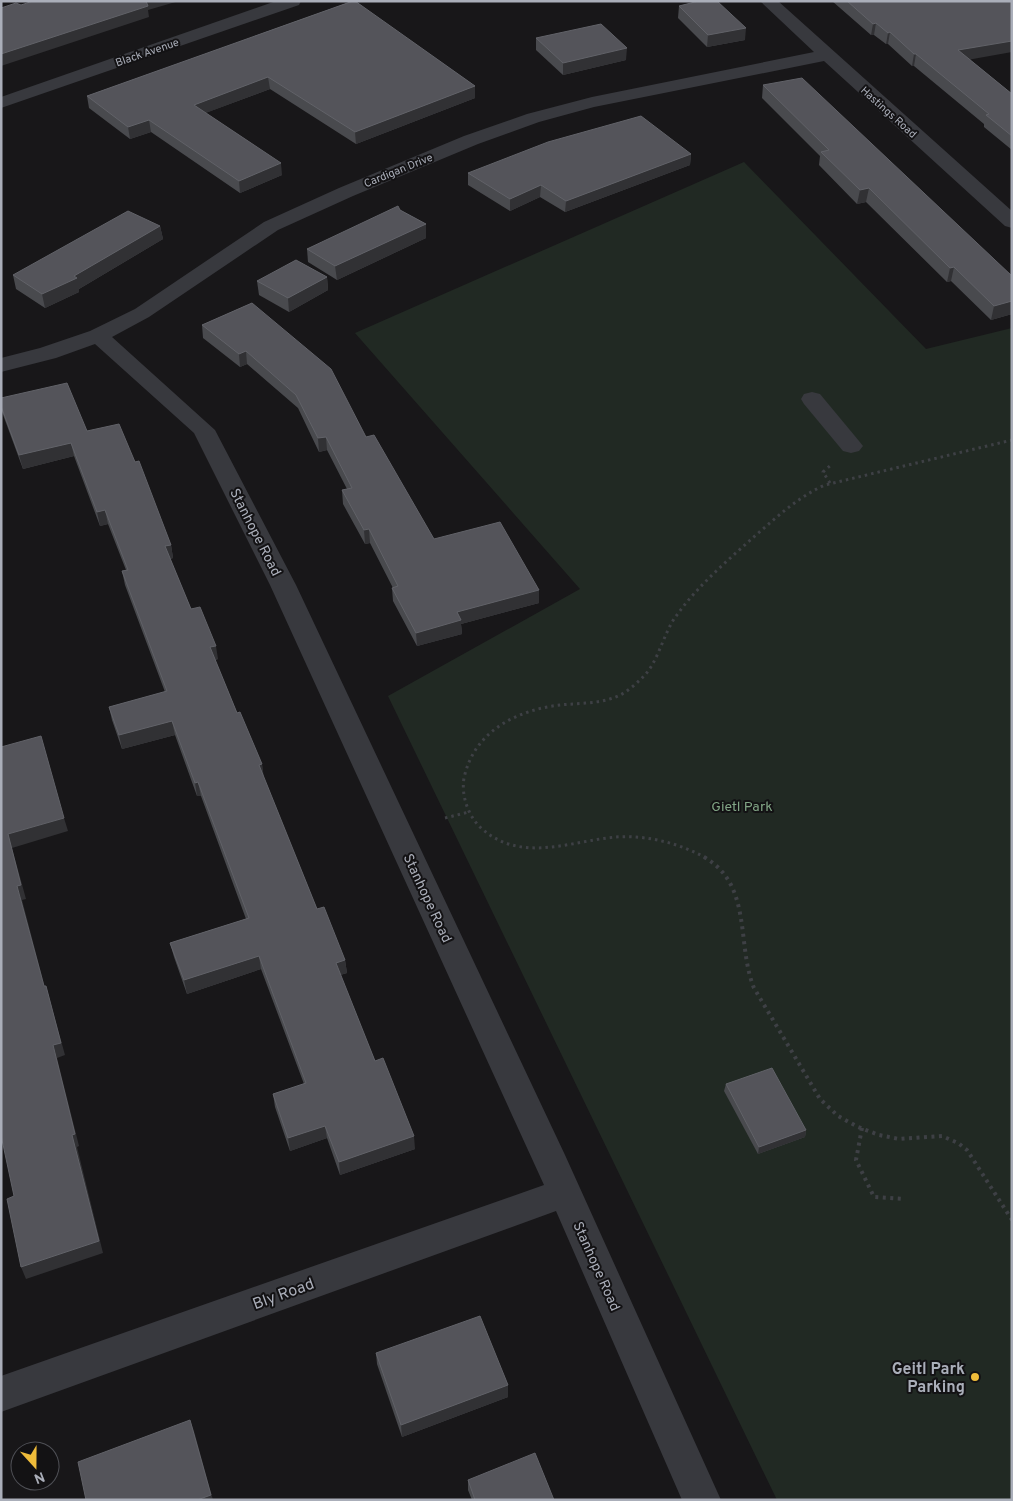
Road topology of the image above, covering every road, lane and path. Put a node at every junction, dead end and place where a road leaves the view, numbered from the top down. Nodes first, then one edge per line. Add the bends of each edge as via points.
1 (293, 1) edge
2 (768, 1) edge
3 (826, 55) junction
4 (1, 103) edge
5 (1012, 222) edge
6 (98, 336) junction
7 (1, 365) edge
8 (812, 399) dead end
9 (1012, 440) edge
10 (851, 446) dead end
11 (469, 812) junction
12 (445, 818) dead end
13 (862, 1128) junction
14 (564, 1193) junction
15 (906, 1199) dead end
16 (1012, 1220) edge
17 (1, 1394) edge
18 (702, 1500) edge

1 - 4 street, Black Avenue
2 - 3 street, Hastings Road
3 - 5 street, Hastings Road
3 - 6 street, Cardigan Drive via 592,102 471,140 271,226 142,313
6 - 7 street, Cardigan Drive
6 - 14 street, Stanhope Road via 204,430 283,585
8 - 10 street
9 - 11 path via 809,491 706,582 673,622 645,675 620,696 590,704 553,706 504,720 487,734 465,773 463,792
11 - 12 path
11 - 13 path via 473,821 489,834 527,849 617,837 649,838 674,843 712,861 728,876 742,913 753,986 823,1103 840,1119
13 - 15 path via 856,1160 874,1197
13 - 16 path via 889,1138 931,1135 958,1141
14 - 17 street, Bly Road
14 - 18 street, Stanhope Road

